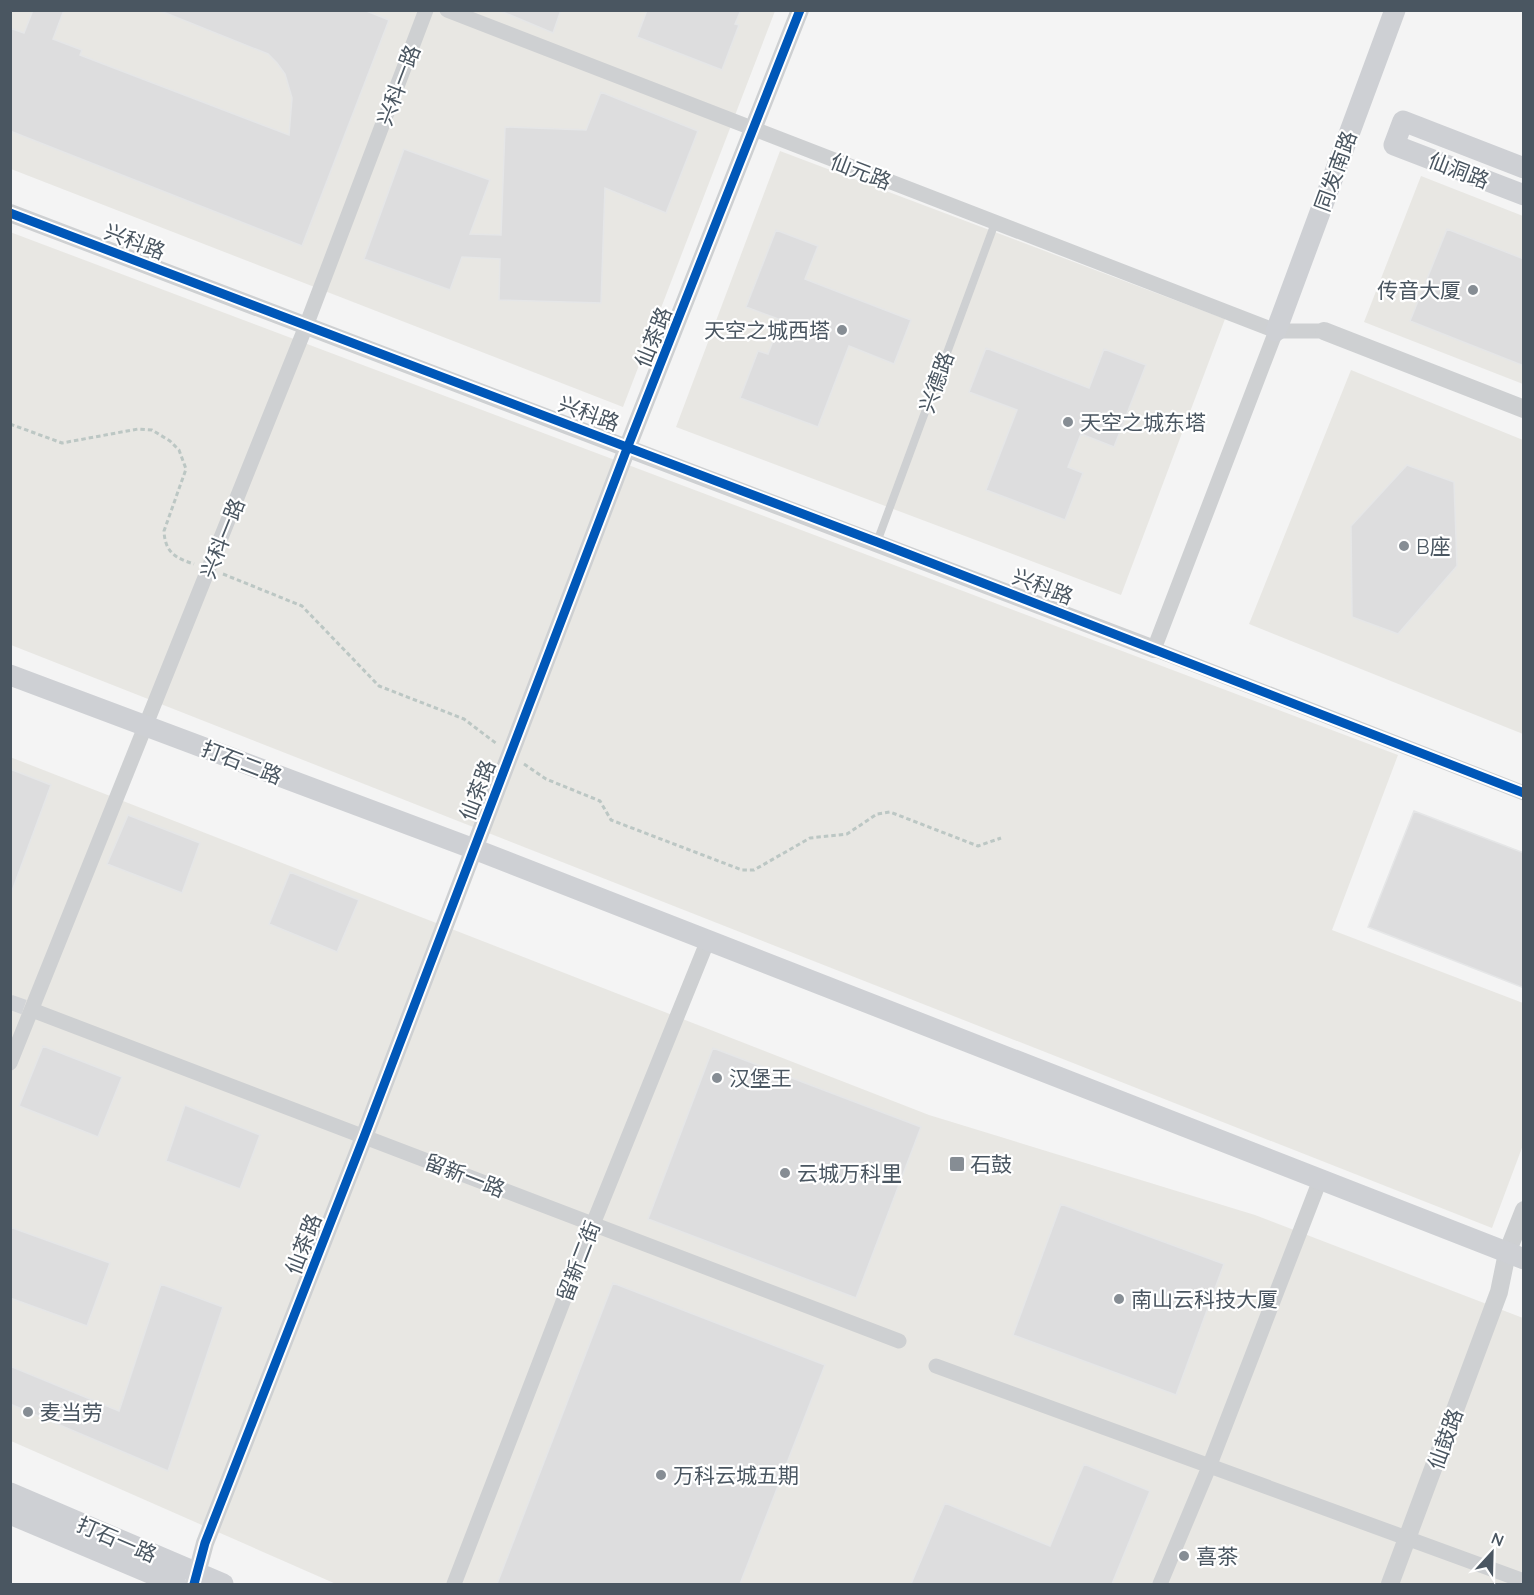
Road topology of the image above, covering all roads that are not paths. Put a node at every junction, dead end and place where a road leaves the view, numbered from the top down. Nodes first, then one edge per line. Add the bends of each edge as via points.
1 (426, 10) edge
2 (447, 10) edge
3 (800, 10) edge
4 (1395, 10) edge
5 (755, 130) junction
6 (1524, 168) edge
7 (1524, 195) edge
8 (10, 213) edge
9 (995, 223) junction
10 (306, 326) junction
11 (1276, 331) junction
12 (1324, 331) joint
13 (1524, 409) edge
14 (628, 446) junction
15 (877, 542) junction
16 (1154, 649) junction
17 (10, 675) edge
18 (146, 726) junction
19 (1524, 793) edge
20 (474, 849) junction
21 (708, 940) junction
22 (32, 1010) junction
23 (10, 1063) edge
24 (364, 1137) junction
25 (1320, 1180) junction
26 (1524, 1210) edge
27 (593, 1224) junction
28 (1515, 1256) edge
29 (899, 1341) dead end
30 (936, 1366) dead end
31 (1209, 1467) junction
32 (10, 1494) edge
33 (10, 1514) edge
34 (1408, 1539) junction
35 (196, 1579) edge
36 (1524, 1581) edge
37 (176, 1584) edge
38 (223, 1584) edge
39 (454, 1584) edge
40 (1160, 1584) edge
41 (1389, 1584) edge

1 - 10 street, 兴科一路
2 - 5 street, 仙元路
3 - 5 street, 仙茶路
4 - 11 main road, 同发南路
5 - 9 street, 仙元路
5 - 14 street, 仙茶路
6 - 7 main road, 仙洞路 via 1403,121 1394,144
8 - 10 street, 兴科路
9 - 11 street, 仙元路
9 - 15 lane, 兴德路
10 - 14 street, 兴科路
10 - 18 street, 兴科一路
11 - 12 street
11 - 16 street
12 - 13 street
14 - 15 street, 兴科路
14 - 20 street, 仙茶路
15 - 16 street, 兴科路
16 - 19 street
17 - 18 main road, 打石二路
18 - 20 main road, 打石二路
18 - 22 street, 兴科一路
20 - 21 main road, 打石二路
20 - 24 street, 仙茶路
21 - 25 main road, 打石二路
21 - 27 street, 留新二街
22 - 23 street, 兴科一路
22 - 24 street, 留新一路
24 - 27 street, 留新一路
24 - 35 street, 仙茶路 via 205,1543
25 - 28 main road, 打石二路
25 - 31 street
26 - 28 street, 仙鼓路
27 - 29 street, 留新一路
27 - 39 street, 留新二街
28 - 34 street, 仙鼓路
30 - 31 street
31 - 34 street
31 - 40 street
32 - 35 main road, 打石一路
33 - 37 main road, 打石一路
34 - 36 street
34 - 41 street, 仙鼓路
35 - 38 main road, 打石一路

